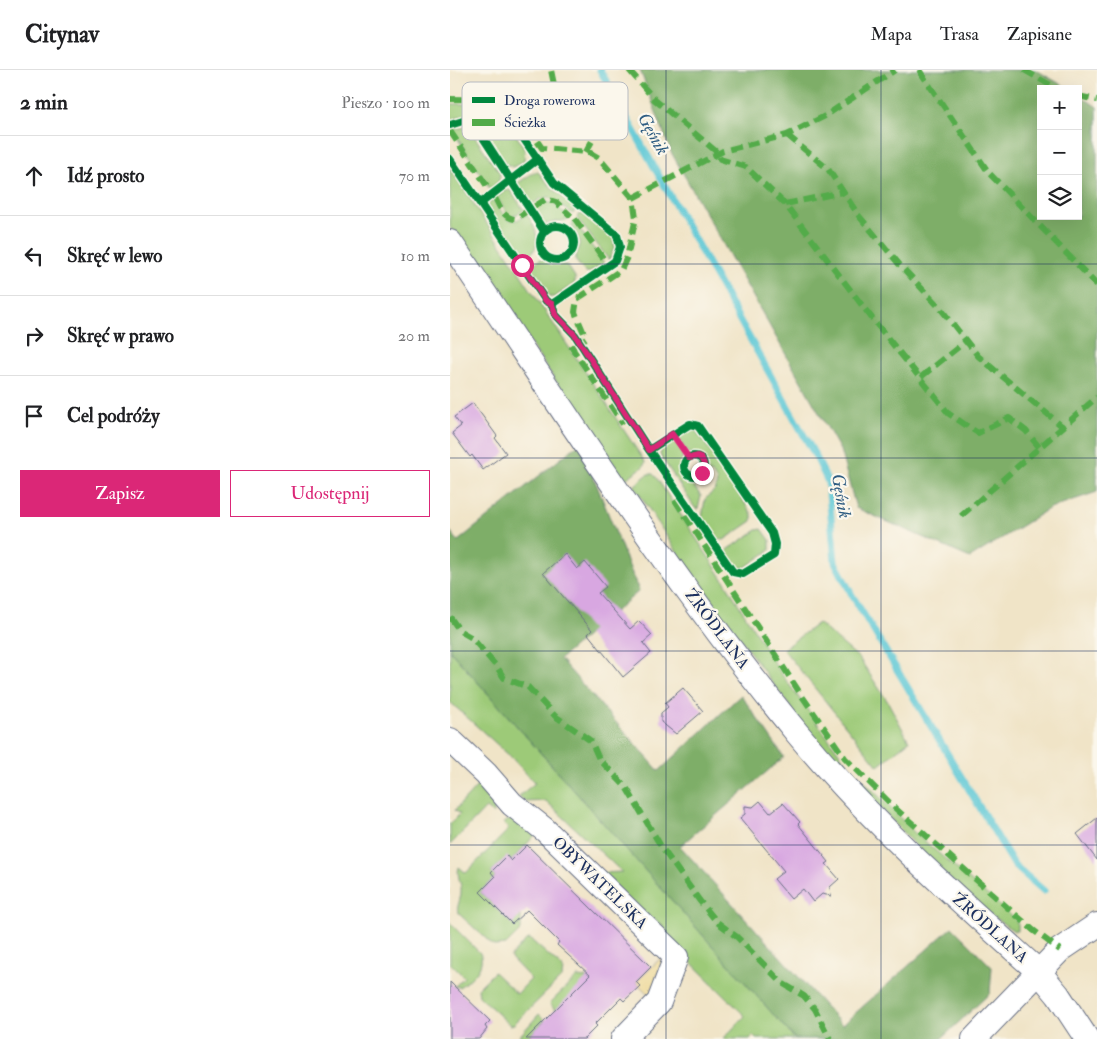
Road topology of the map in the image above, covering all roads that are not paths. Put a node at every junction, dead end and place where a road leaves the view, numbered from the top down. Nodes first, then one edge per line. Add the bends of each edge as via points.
1 (450, 242) edge
2 (450, 740) edge
3 (1097, 925) edge
4 (1039, 972) junction
5 (623, 1039) edge
6 (974, 1039) edge
7 (1087, 1039) edge

1 - 4 street, ŹRÓDLANA via 678,578 796,732 884,830
2 - 5 street, OBYWATELSKA via 512,804 545,830 676,957 659,1002
3 - 4 street, ŹRÓDLANA via 1060,950
4 - 6 street
4 - 7 street, ŹRÓDLANA

